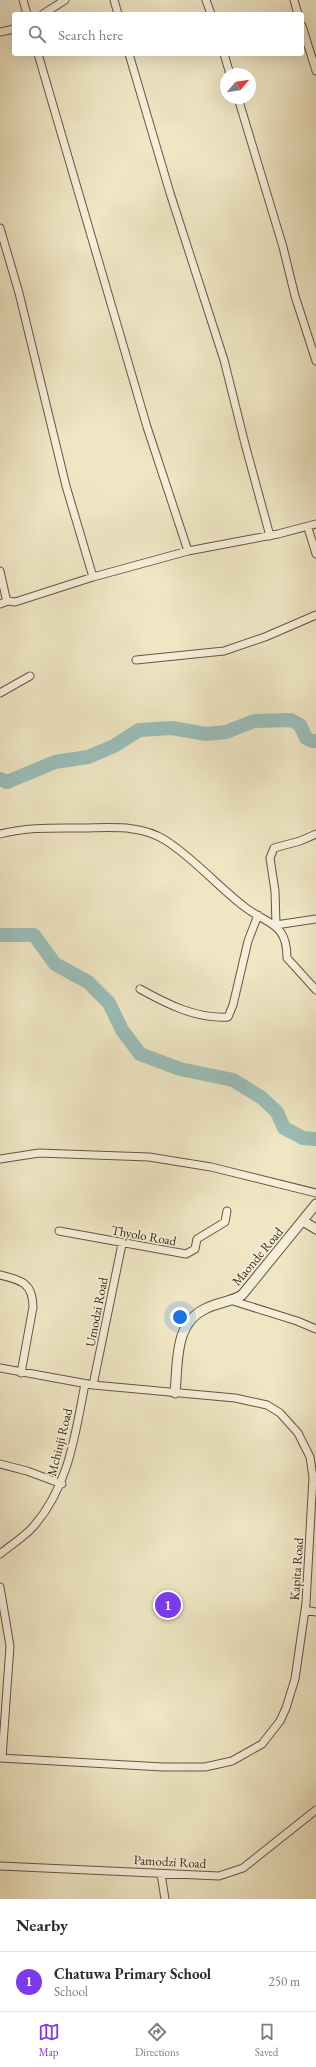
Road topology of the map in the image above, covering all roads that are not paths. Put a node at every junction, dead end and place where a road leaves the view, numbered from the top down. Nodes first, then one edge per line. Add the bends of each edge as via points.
1 (23, 0) edge
2 (65, 0) edge
3 (114, 0) edge
4 (206, 0) edge
5 (294, 0) edge
6 (26, 12) edge
7 (46, 12) edge
8 (117, 12) edge
9 (210, 12) edge
10 (297, 12) edge
11 (12, 29) edge
12 (0, 32) edge
13 (304, 32) edge
14 (39, 56) edge
15 (130, 56) edge
16 (225, 56) edge
17 (228, 68) edge
18 (316, 71) edge
19 (240, 104) edge
20 (0, 228) edge
21 (316, 361) edge
22 (316, 524) edge
23 (308, 528) junction
24 (270, 536) junction
25 (188, 551) junction
26 (316, 554) edge
27 (0, 571) edge
28 (93, 577) junction
29 (8, 601) junction
30 (0, 604) edge
31 (316, 616) edge
32 (136, 660) dead end
33 (30, 676) dead end
34 (0, 692) edge
35 (0, 834) edge
36 (316, 834) edge
37 (258, 915) junction
38 (316, 919) edge
39 (276, 925) junction
40 (140, 989) dead end
41 (316, 990) edge
42 (0, 1158) edge
43 (316, 1193) edge
44 (316, 1204) edge
45 (227, 1211) dead end
46 (303, 1221) junction
47 (316, 1229) edge
48 (59, 1231) dead end
49 (122, 1244) junction
50 (0, 1275) edge
51 (233, 1301) junction
52 (316, 1329) edge
53 (0, 1368) edge
54 (21, 1373) junction
55 (85, 1384) junction
56 (93, 1385) junction
57 (175, 1393) junction
58 (0, 1464) edge
59 (62, 1484) junction
60 (314, 1507) edge
61 (0, 1554) edge
62 (0, 1587) edge
63 (305, 1610) junction
64 (316, 1612) edge
65 (1, 1758) edge
66 (316, 1810) edge
67 (0, 1866) edge
68 (161, 1874) junction
69 (165, 1899) edge

1 - 6 street
2 - 7 street
3 - 8 street
4 - 9 street
5 - 10 street
11 - 12 street
13 - 18 street
14 - 25 street via 143,413
15 - 24 street via 170,193 224,360
16 - 17 street
19 - 21 street
20 - 28 street via 19,293 66,486
22 - 23 street
23 - 24 street
23 - 26 street
24 - 25 street
25 - 28 street
27 - 29 street
28 - 29 street via 25,600
29 - 30 street
31 - 32 street via 224,651
33 - 34 street
35 - 37 street via 33,828 137,829 164,839 246,908
36 - 39 street via 274,848 270,853
37 - 39 street
37 - 40 street via 248,941 228,1017 199,1015 172,1006
38 - 39 street
39 - 41 street via 287,945 287,958
42 - 43 street via 39,1153 149,1156 212,1167
44 - 46 street, Maonde Road
45 - 49 street, Thyolo Road via 225,1222 197,1239 195,1249 186,1254
46 - 47 street
46 - 51 street, Maonde Road via 242,1295
48 - 49 street, Thyolo Road
49 - 56 street, Umodzi Road
50 - 54 street via 24,1283 33,1298
51 - 52 street via 297,1320
51 - 57 street, Maonde Road via 202,1310 185,1327 180,1344
53 - 54 street, Kapita Road
54 - 55 street, Kapita Road
55 - 56 street, Kapita Road
55 - 59 street, Mchinji Road
56 - 57 street, Kapita Road
57 - 60 street, Kapita Road via 252,1401 267,1405 280,1413 298,1433 310,1457
58 - 59 street
59 - 61 street, Mchinji Road via 33,1527
60 - 63 street, Kapita Road
62 - 65 street via 10,1646
63 - 64 street
63 - 65 street, Kapita Road via 295,1679 286,1708 262,1744 238,1758 205,1767 163,1768
66 - 68 street, Pamodzi Road via 238,1871 219,1876
67 - 68 street, Pamodzi Road
68 - 69 street

